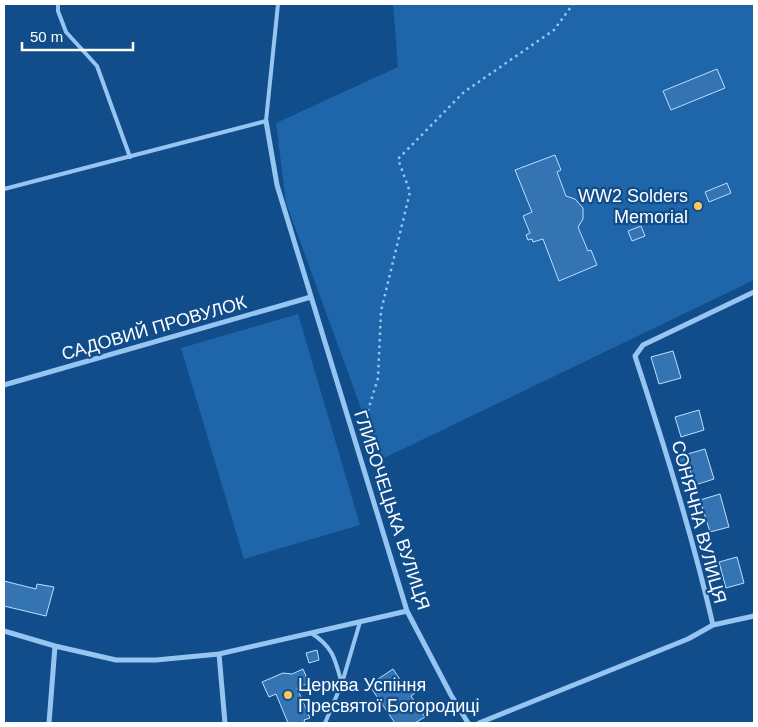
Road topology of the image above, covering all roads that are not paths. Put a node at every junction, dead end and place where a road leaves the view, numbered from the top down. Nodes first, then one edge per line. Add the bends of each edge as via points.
1 (58, 4) edge
2 (278, 4) edge
3 (266, 121) junction
4 (130, 158) junction
5 (4, 189) edge
6 (754, 292) edge
7 (311, 297) junction
8 (4, 385) edge
9 (407, 611) junction
10 (754, 616) edge
11 (361, 621) junction
12 (713, 626) junction
13 (4, 631) edge
14 (311, 632) junction
15 (56, 646) junction
16 (219, 654) junction
17 (342, 683) junction
18 (49, 723) edge
19 (225, 723) edge
20 (325, 723) edge
21 (468, 723) edge
22 (479, 723) edge

1 - 4 lane via 66,32 96,66
2 - 3 lane
3 - 4 lane
3 - 7 street, ГЛИБОЧЕЦЬКА ВУЛИЦЯ via 277,185
4 - 5 lane
6 - 12 street, СОНЯЧНА ВУЛИЦЯ via 643,344 635,356 668,459
7 - 8 street, САДОВИЙ ПРОВУЛОК
7 - 9 street, ГЛИБОЧЕЦЬКА ВУЛИЦЯ
9 - 11 street
9 - 21 street, ГЛИБОЧЕЦЬКА ВУЛИЦЯ
10 - 12 street
11 - 14 street
11 - 17 lane
12 - 22 street, СОНЯЧНА ВУЛИЦЯ
13 - 15 street
14 - 16 street
14 - 17 lane via 332,652
15 - 16 street via 116,660
15 - 18 street
16 - 19 street
17 - 20 lane

